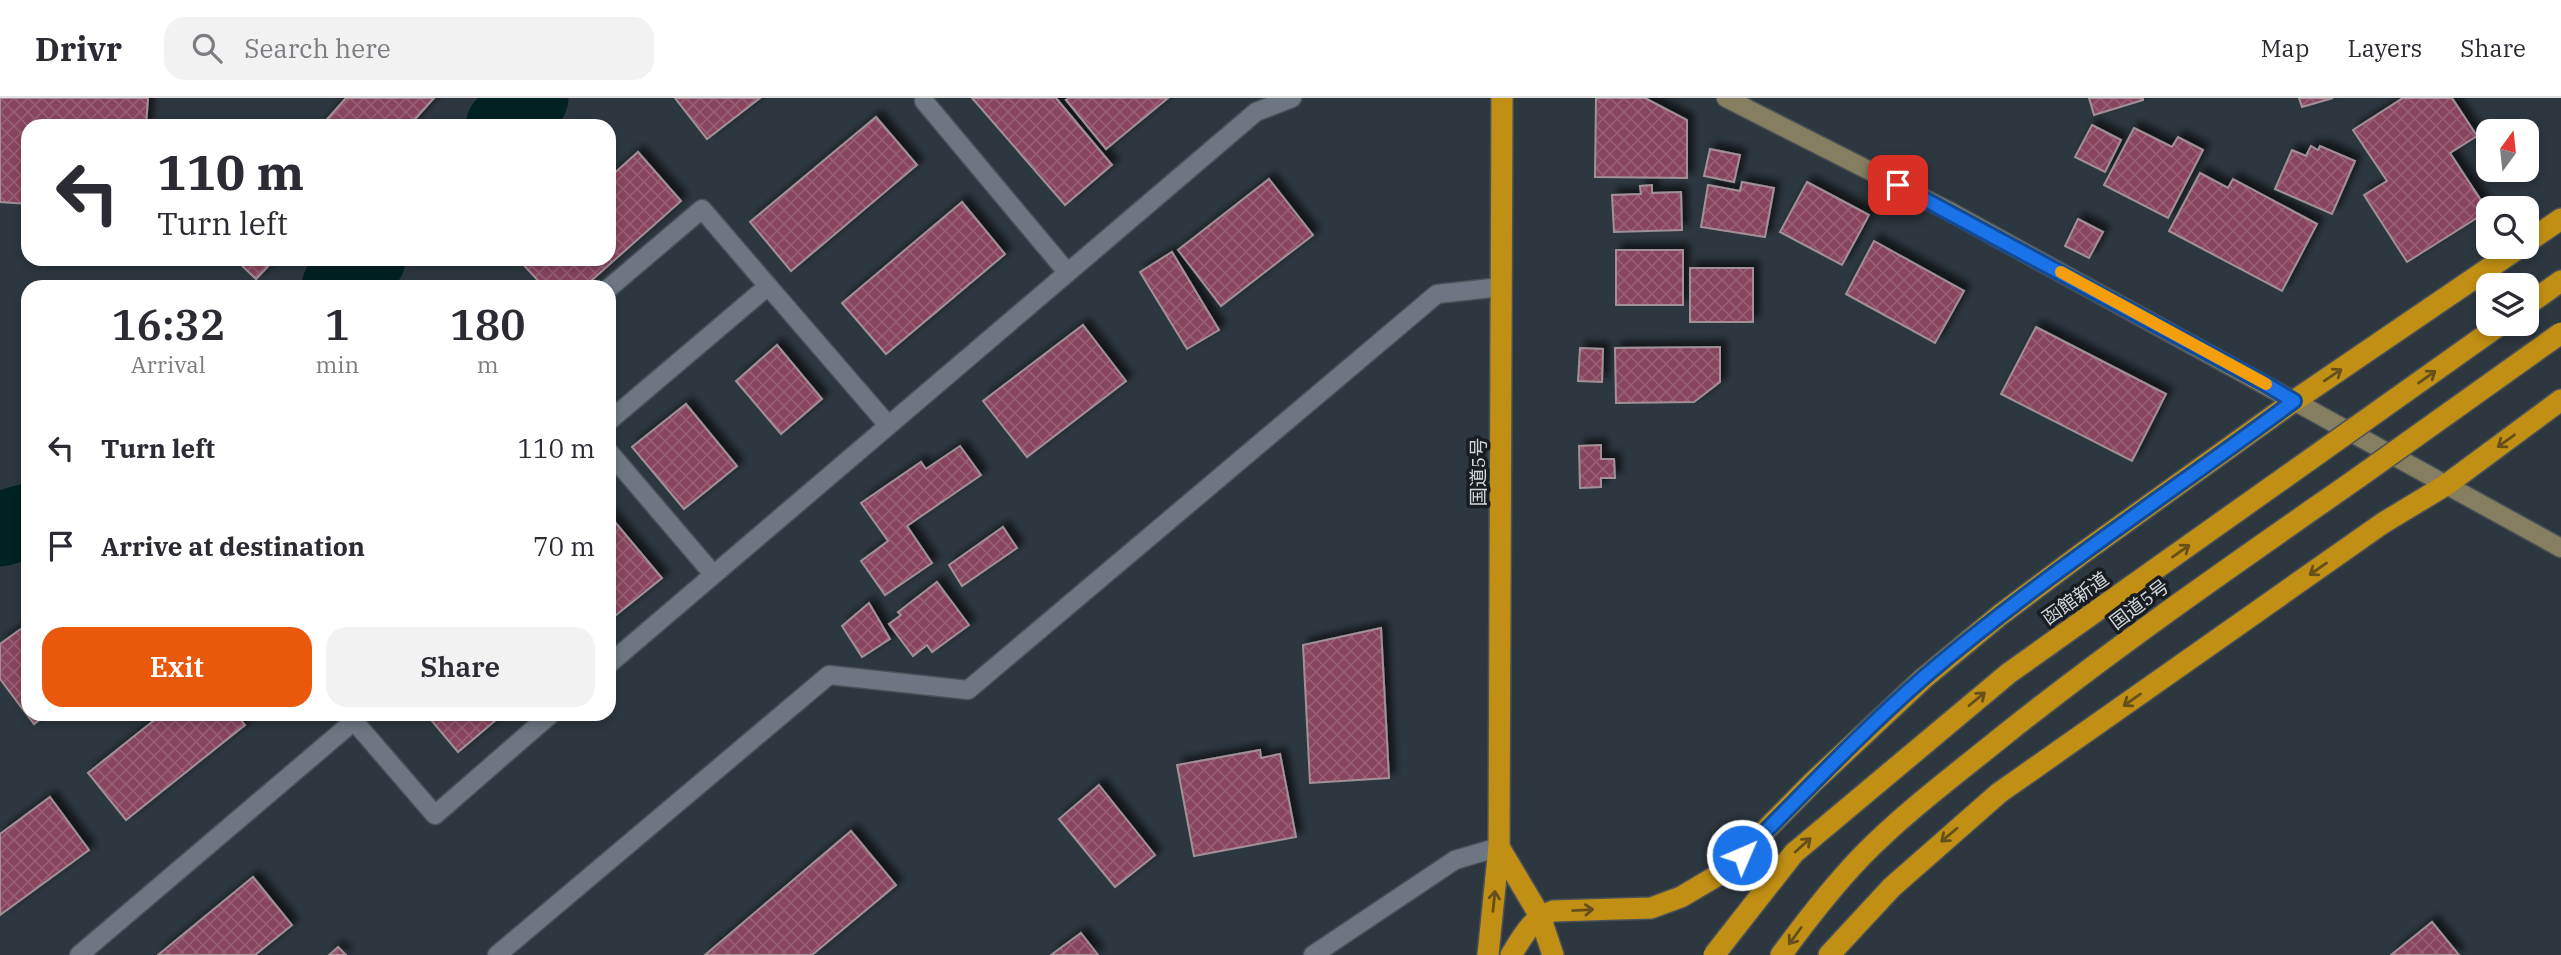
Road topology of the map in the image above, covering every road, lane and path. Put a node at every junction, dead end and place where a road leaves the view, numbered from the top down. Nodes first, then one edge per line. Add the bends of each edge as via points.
1 (1292, 98) edge
2 (1502, 98) edge
3 (1726, 98) edge
4 (924, 101) dead end
5 (2561, 219) edge
6 (2539, 234) edge
7 (2502, 259) edge
8 (1067, 272) junction
9 (2561, 281) edge
10 (616, 282) edge
11 (768, 286) junction
12 (1501, 287) junction
13 (2539, 297) edge
14 (2561, 333) edge
15 (2484, 336) edge
16 (2561, 400) edge
17 (2294, 401) junction
18 (616, 415) edge
19 (888, 425) junction
20 (616, 460) edge
21 (2446, 485) junction
22 (2561, 548) edge
23 (713, 574) junction
24 (616, 658) edge
25 (354, 721) edge
26 (354, 721) edge
27 (543, 721) edge
28 (1499, 847) junction
29 (1540, 916) junction
30 (79, 955) edge
31 (497, 955) edge
32 (1314, 955) edge
33 (1488, 955) edge
34 (1511, 955) edge
35 (1553, 955) edge
36 (1714, 955) edge
37 (1781, 955) edge
38 (1829, 955) edge

1 - 8 street via 1256,112
2 - 12 highway, 国道5号
3 - 17 street via 1947,210
4 - 8 street
5 - 6 highway
17 -> 7 highway
8 - 19 street
9 - 13 highway
10 - 11 street via 702,209
11 - 18 street
11 - 19 street
12 - 28 highway, 国道5号
12 - 31 street via 1437,294 968,690 829,675
14 -> 37 highway, 国道5号, bridge via 2168,610 2032,713 1862,856
36 -> 15 highway, 函館新道, bridge via 1794,853 2009,673
16 -> 21 highway
17 - 21 street
29 -> 17 highway via 1553,911 1651,908 1681,897 1725,871 1923,678 2073,560
19 - 23 street
20 - 23 street
21 - 22 street
21 -> 38 highway via 2383,523 1999,793 1892,887
23 - 24 street
25 - 30 street
26 - 27 street via 435,815
28 - 29 highway
28 - 32 street via 1455,860
33 -> 28 highway, 国道5号
29 - 34 highway
29 - 35 highway

